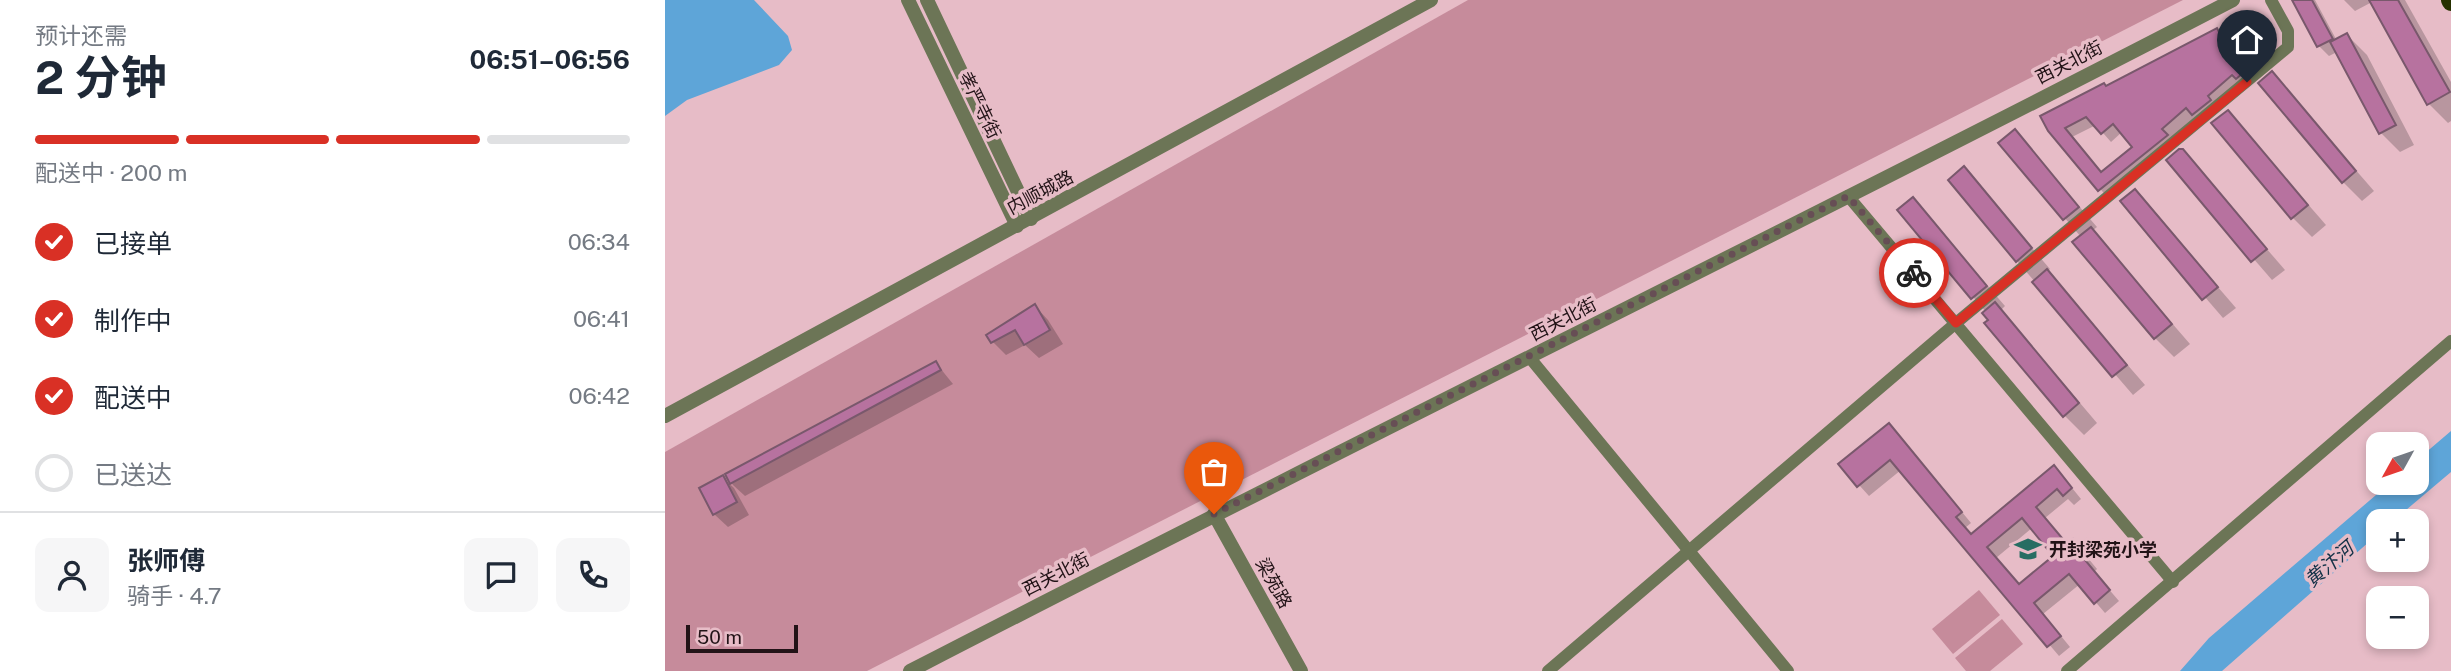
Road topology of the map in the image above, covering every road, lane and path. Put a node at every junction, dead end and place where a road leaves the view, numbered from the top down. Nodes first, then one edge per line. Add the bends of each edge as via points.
1 (908, 0) edge
2 (927, 0) edge
3 (1431, 0) edge
4 (2233, 0) edge
5 (2271, 0) edge
6 (1848, 196) junction
7 (1031, 219) junction
8 (1017, 226) junction
9 (1956, 323) junction
10 (2451, 341) edge
11 (1530, 358) junction
12 (665, 416) edge
13 (1214, 514) junction
14 (1690, 552) junction
15 (2173, 582) junction
16 (910, 671) edge
17 (1301, 671) edge
18 (1548, 671) edge
19 (1788, 671) edge
20 (2067, 671) edge

1 - 8 street, 孝严寺街
2 - 7 street, 孝严寺街
3 - 7 street, 内顺城路
4 - 6 street, 西关北街
5 - 9 street via 2288,31 2288,47
6 - 9 street
6 - 11 street, 西关北街
7 - 8 street, 内顺城路
8 - 12 street, 内顺城路
9 - 14 street
9 - 15 street
10 - 15 street
11 - 13 street, 西关北街
11 - 14 street
13 - 16 street, 西关北街
13 - 17 street, 梁苑路
14 - 18 street
14 - 19 street
15 - 20 street

